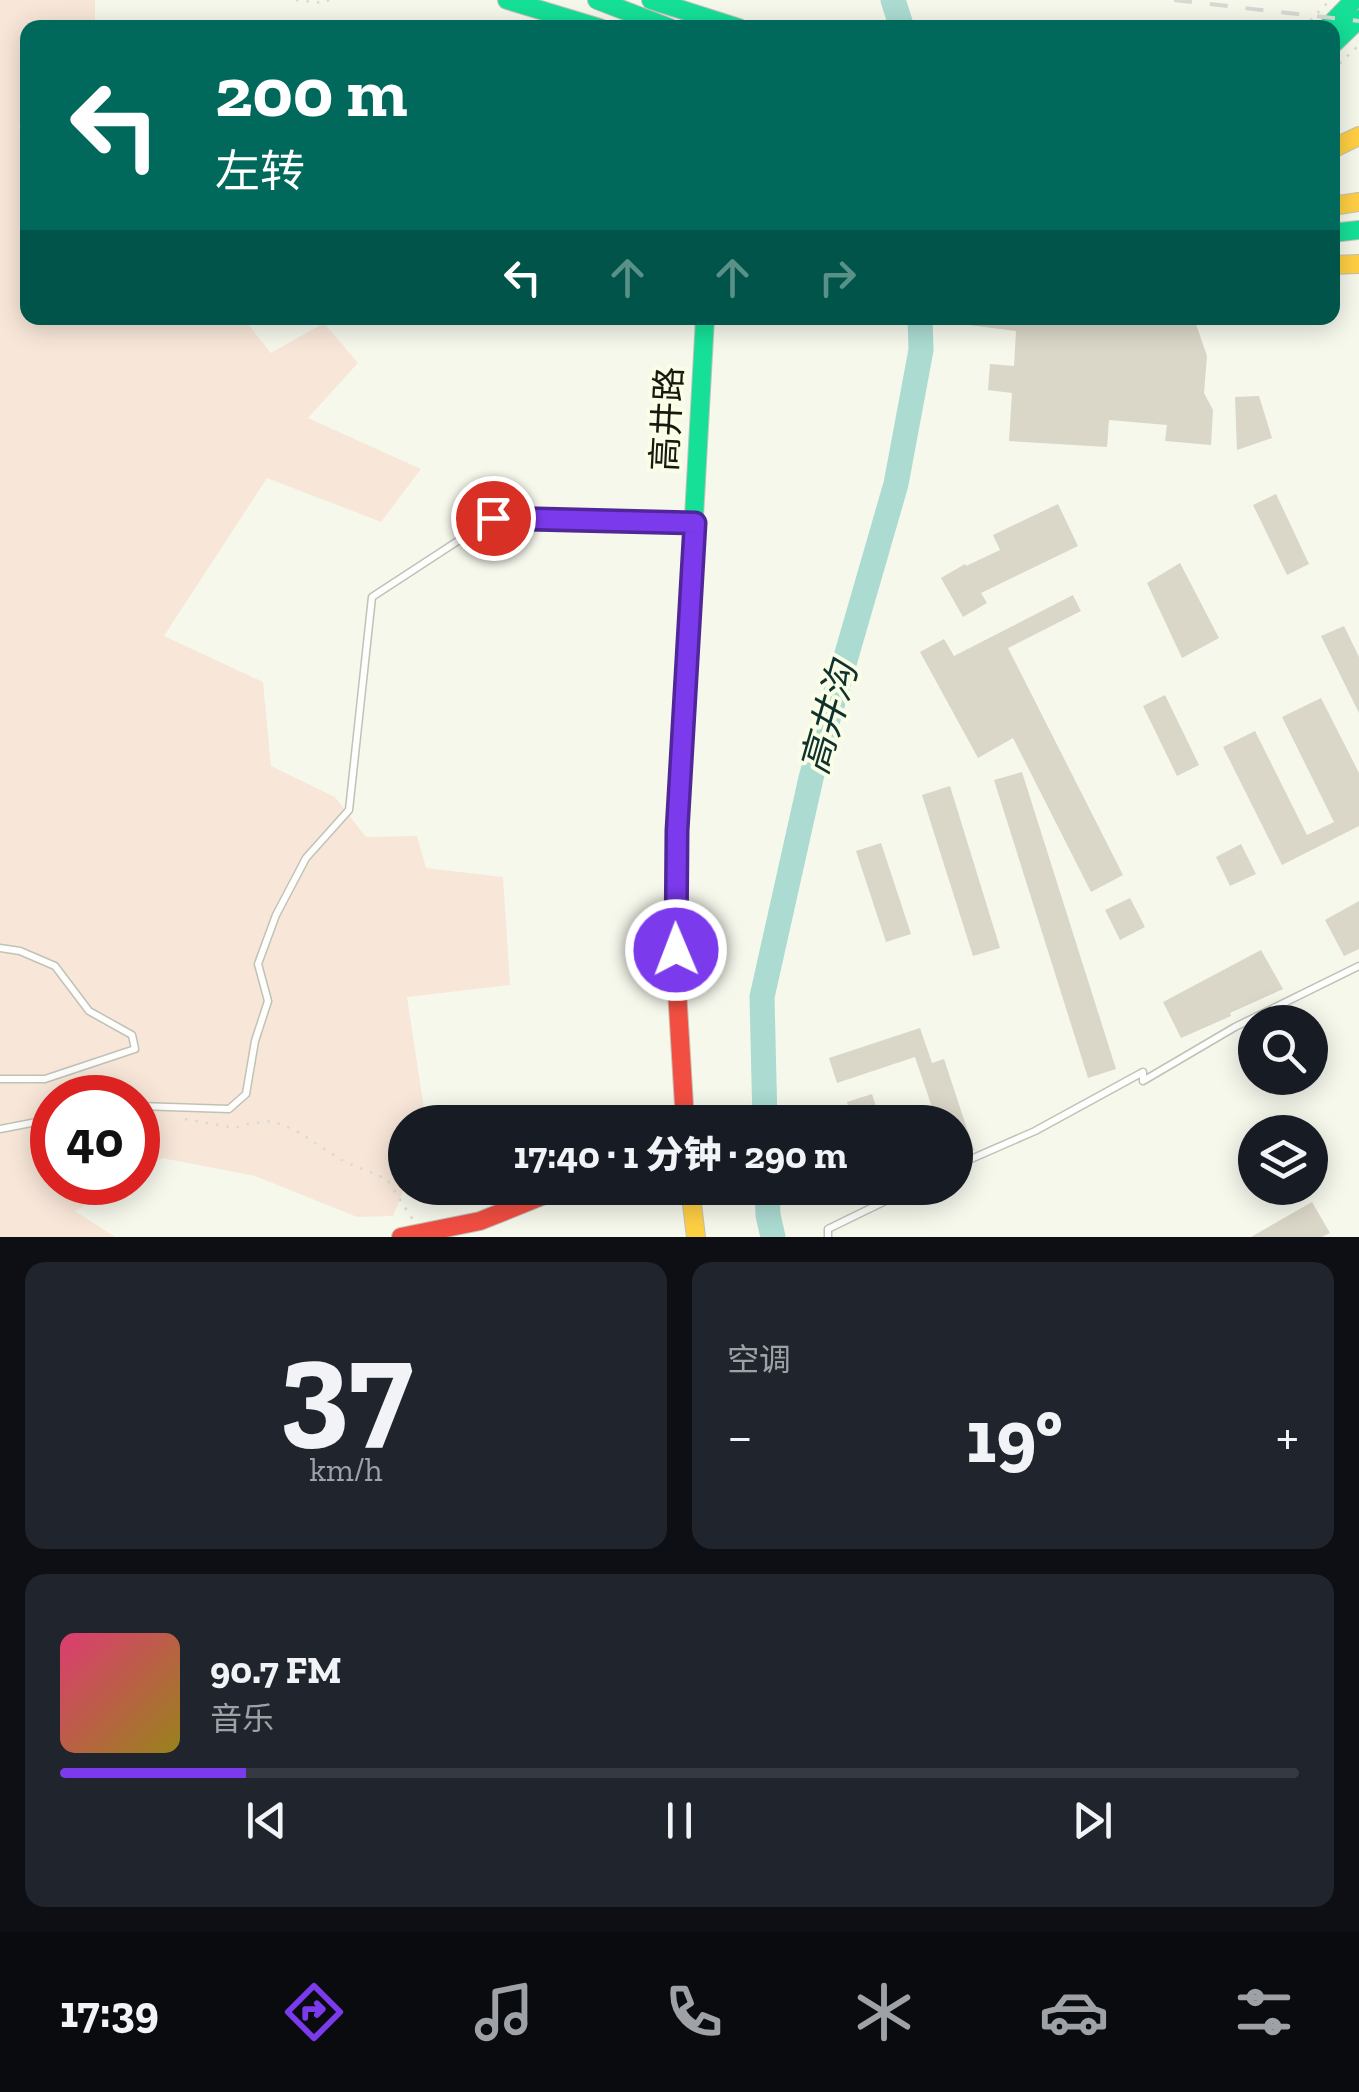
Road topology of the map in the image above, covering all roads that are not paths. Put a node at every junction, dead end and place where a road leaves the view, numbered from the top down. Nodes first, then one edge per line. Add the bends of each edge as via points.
1 (491, 0) edge
2 (507, 0) edge
3 (597, 0) edge
4 (619, 0) edge
5 (651, 0) edge
6 (1354, 0) edge
7 (1359, 19) edge
8 (568, 20) edge
9 (573, 20) edge
10 (649, 20) edge
11 (689, 20) edge
12 (715, 20) edge
13 (1335, 20) edge
14 (1340, 37) edge
15 (705, 325) edge
16 (695, 523) junction
17 (0, 948) edge
18 (1359, 966) edge
19 (0, 1080) edge
20 (684, 1105) edge
21 (160, 1107) edge
22 (30, 1123) edge
23 (0, 1129) edge
24 (973, 1158) edge
25 (520, 1205) edge
26 (692, 1205) edge
27 (876, 1205) edge
28 (401, 1237) edge
29 (696, 1237) edge
30 (828, 1237) edge

1 - 8 main road
2 - 9 main road
3 - 10 main road
4 - 11 main road
5 - 12 main road
6 - 13 main road
7 - 14 main road
15 - 16 main road, 高井路
16 - 20 main road, 高井路 via 677,831
16 - 21 lane via 493,518 372,597 350,810 306,858 258,964 268,1001 246,1094 228,1109
17 - 19 lane via 55,966 89,1011 132,1035 134,1049 45,1079
18 - 24 lane via 1143,1081 1143,1072
22 - 23 lane
25 - 28 main road via 480,1221
26 - 29 main road
27 - 30 lane via 828,1228

